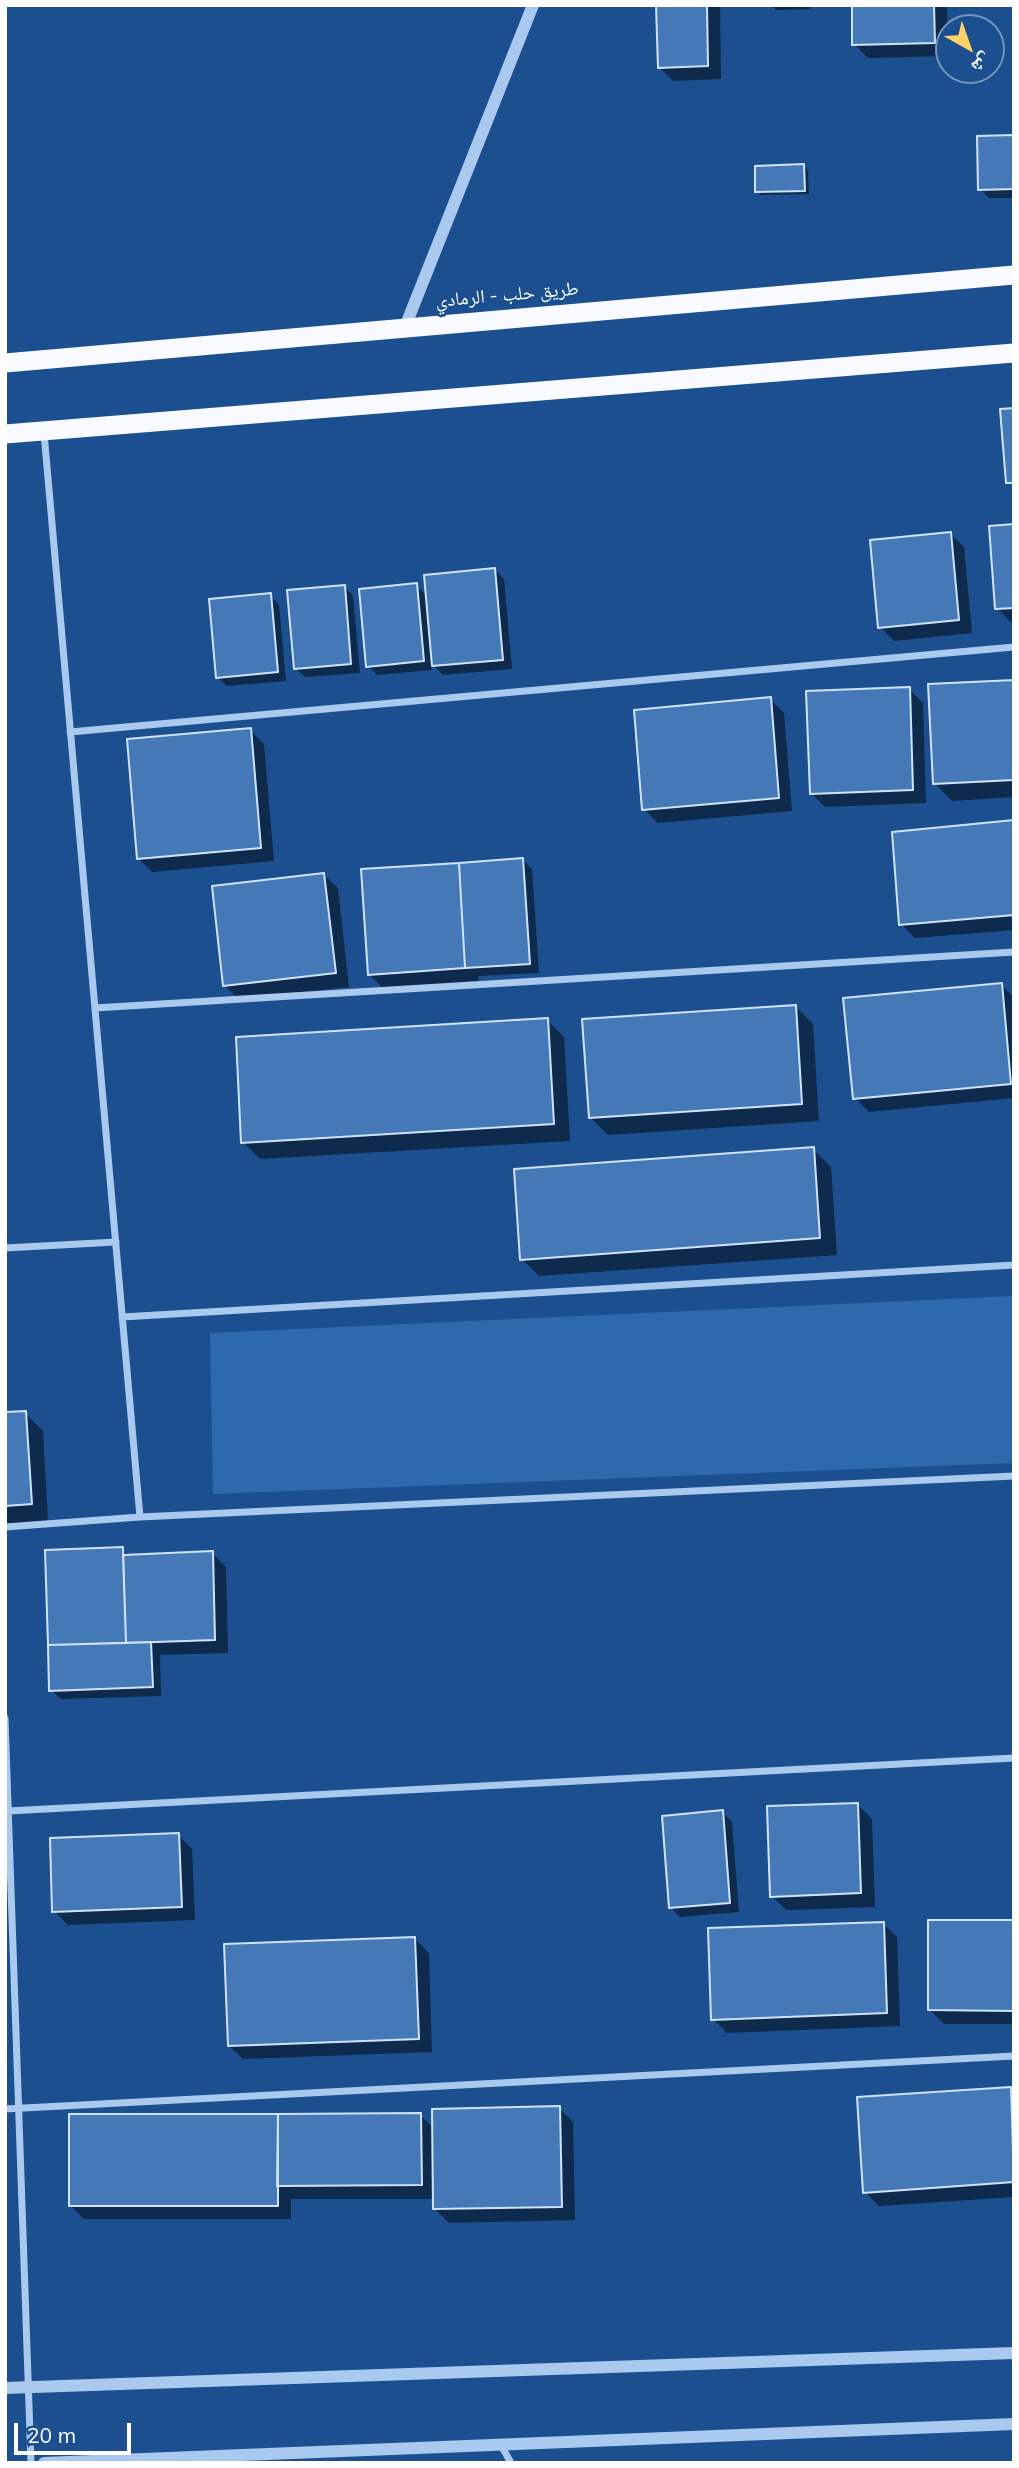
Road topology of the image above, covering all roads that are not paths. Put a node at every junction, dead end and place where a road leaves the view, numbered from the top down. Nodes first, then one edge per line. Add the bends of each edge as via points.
1 (533, 5) edge
2 (1014, 275) edge
3 (405, 327) junction
4 (1014, 353) edge
5 (5, 363) edge
6 (44, 430) junction
7 (5, 434) edge
8 (1014, 648) edge
9 (70, 732) junction
10 (1014, 952) edge
11 (95, 1008) junction
12 (116, 1242) junction
13 (5, 1248) edge
14 (1014, 1265) edge
15 (122, 1317) junction
16 (1014, 1476) edge
17 (140, 1517) junction
18 (5, 1527) edge
19 (5, 1718) edge
20 (1014, 1758) edge
21 (9, 1811) junction
22 (1014, 2056) edge
23 (19, 2108) junction
24 (5, 2109) edge
25 (1014, 2353) edge
26 (28, 2387) junction
27 (5, 2388) edge
28 (1014, 2424) edge
29 (501, 2445) junction
30 (327, 2457) edge
31 (31, 2463) edge
32 (44, 2463) edge
33 (511, 2463) edge

1 - 3 street
2 - 3 highway, طريق حلب - الرمادي
3 - 5 highway, طريق حلب - الرمادي
4 - 6 highway
6 - 7 highway
6 - 9 street
8 - 9 street
9 - 11 street
10 - 11 street
11 - 12 street
12 - 13 street
12 - 15 street
14 - 15 street
15 - 17 street
16 - 17 street
17 - 18 street
19 - 21 street
20 - 21 street
21 - 23 street
22 - 23 street
23 - 24 street
23 - 26 street
25 - 26 street
26 - 27 street
26 - 31 street
28 - 29 street
29 - 30 street
29 - 33 street
30 - 32 street

